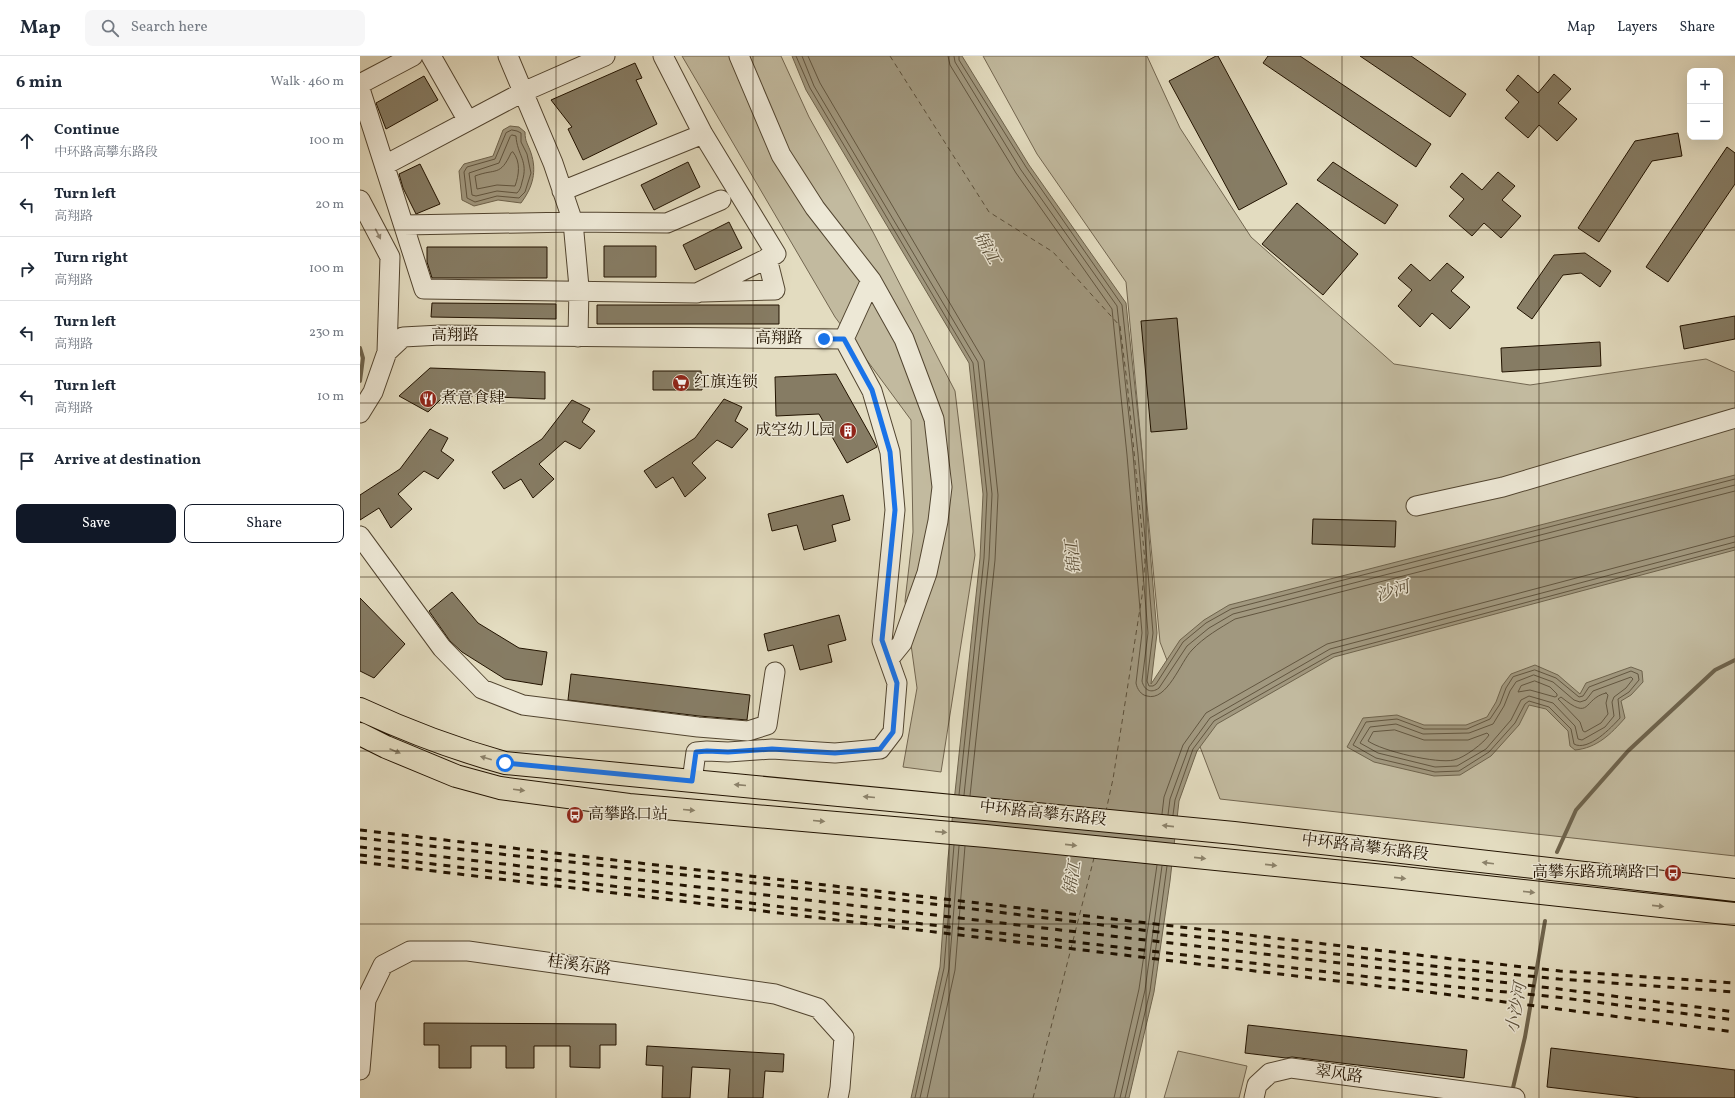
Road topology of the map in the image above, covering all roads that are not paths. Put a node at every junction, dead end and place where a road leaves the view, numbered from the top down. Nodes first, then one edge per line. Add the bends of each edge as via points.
1 (413, 56) edge
2 (431, 56) edge
3 (508, 56) edge
4 (605, 56) edge
5 (663, 56) edge
6 (739, 56) edge
7 (360, 84) edge
8 (360, 89) edge
9 (523, 92) junction
10 (468, 121) junction
11 (703, 134) junction
12 (385, 165) junction
13 (562, 190) junction
14 (360, 200) edge
15 (721, 200) dead end
16 (573, 222) junction
17 (404, 225) junction
18 (768, 258) junction
19 (871, 280) junction
20 (579, 290) junction
21 (697, 293) junction
22 (578, 337) junction
23 (844, 339) junction
24 (387, 352) junction
25 (360, 413) edge
26 (1735, 418) edge
27 (1416, 506) dead end
28 (360, 536) edge
29 (889, 659) junction
30 (775, 672) dead end
31 (360, 709) edge
32 (360, 734) edge
33 (692, 781) junction
34 (1735, 890) edge
35 (1735, 914) edge
36 (362, 1043) edge
37 (360, 1070) edge
38 (838, 1098) edge
39 (1254, 1098) edge
40 (1515, 1098) edge

1 - 7 street
2 - 10 street
3 - 9 street
4 - 9 street
5 - 11 street
6 - 19 street via 782,156 815,208
8 - 12 street
9 - 10 street
9 - 13 street
10 - 12 street
11 - 13 street
11 - 18 street via 776,254
12 - 17 street
13 - 16 street
14 -> 24 street via 390,257
15 - 16 street via 667,223
16 - 17 street
16 - 20 street
17 - 20 street via 424,289
18 - 21 street
18 - 21 street via 775,290
19 - 23 street
19 - 29 street via 904,339 934,419 942,487 927,573 902,643
20 - 21 street
20 - 22 street
22 - 23 street, 高翔路
22 - 24 street, 高翔路 via 403,337
23 - 29 street via 872,390 890,452 895,510 882,640
24 - 25 street, 高翔路 via 373,392
26 - 27 street via 1503,486
28 - 30 street via 442,648 482,689 523,705 748,731 767,725
29 - 33 street via 897,683 894,725 893,732 880,749 835,753 772,749 696,752
33 -> 31 main road, 中环路高攀东路段 via 505,763 463,751
32 -> 35 main road, 中环路高攀东路段 via 456,776 500,788 629,805 1232,861
34 -> 33 main road, 中环路高攀东路段 via 1234,833
36 - 37 street, 桂溪东路
36 - 38 street, 桂溪东路 via 366,1000 383,966 410,951 468,951 775,994 818,1008 844,1037
39 - 40 street, 翠风路 via 1257,1085 1270,1073 1291,1068

